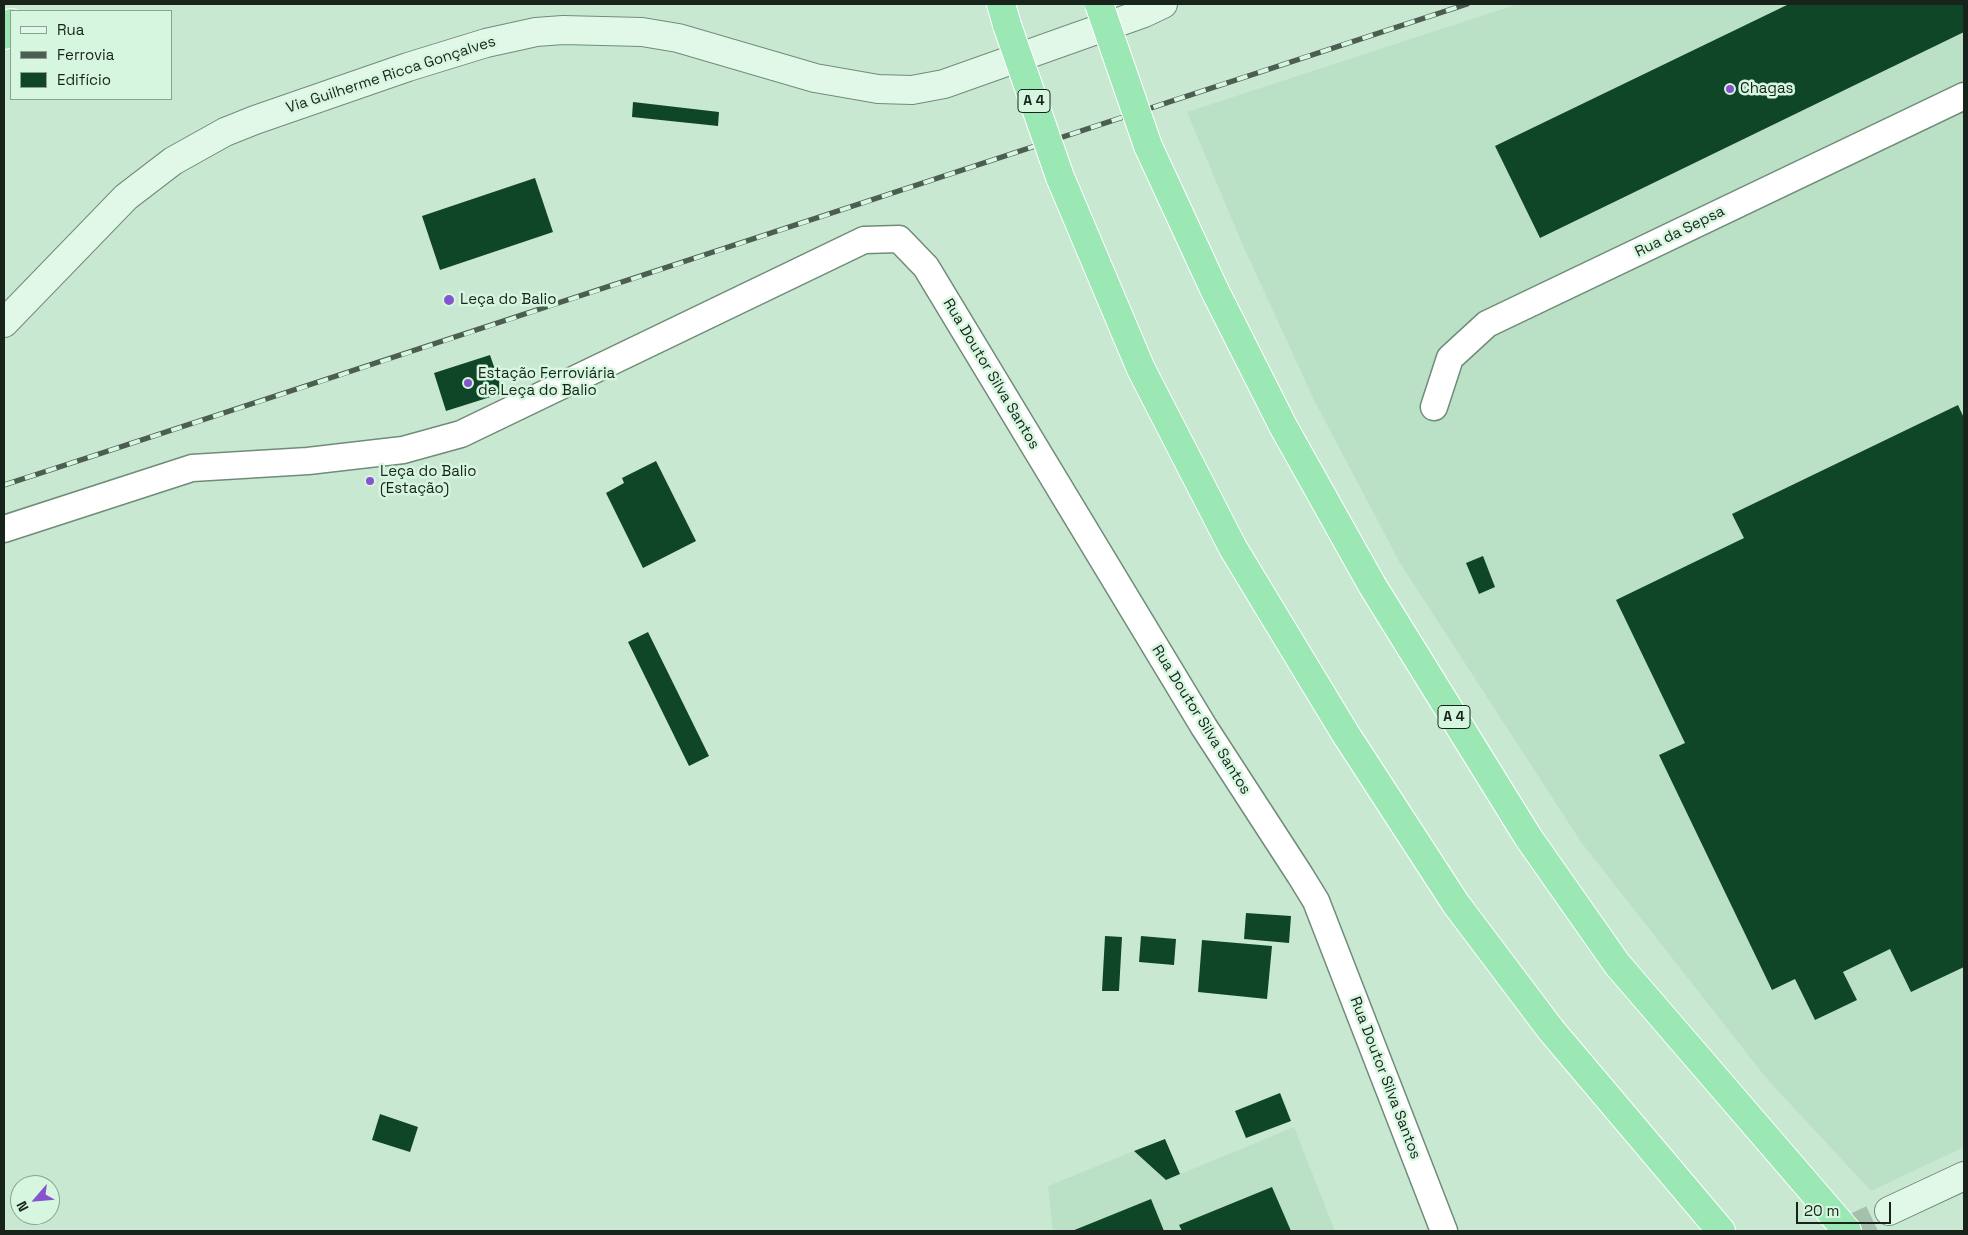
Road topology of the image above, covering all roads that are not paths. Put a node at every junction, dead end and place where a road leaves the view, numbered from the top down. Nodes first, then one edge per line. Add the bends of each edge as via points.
1 (1099, 4) edge
2 (1163, 4) edge
3 (1004, 14) edge
4 (1964, 96) edge
5 (4, 323) edge
6 (1434, 407) dead end
7 (4, 529) edge
8 (1964, 1176) edge
9 (1889, 1211) tunnel mouth
10 (1444, 1231) edge
11 (1721, 1231) edge
12 (1847, 1231) edge

1 - 12 highway, A 4, bridge via 1148,146 1214,290 1283,426 1372,585 1528,838 1617,964
2 - 5 street, Via Guilherme Ricca Gonçalves via 944,84 912,90 878,89 815,78 678,38 642,32 563,30 536,32 486,43 256,120 225,132 174,161 126,197
3 - 11 highway, A 4, bridge via 1060,177 1141,369 1232,548 1345,733 1456,904 1551,1030
4 - 6 street, Rua da Sepsa via 1487,324 1450,358
7 - 10 street, Rua Doutor Silva Santos via 192,468 308,461 403,450 461,434 864,240 898,239 926,267 1204,727 1316,901
8 - 9 street

